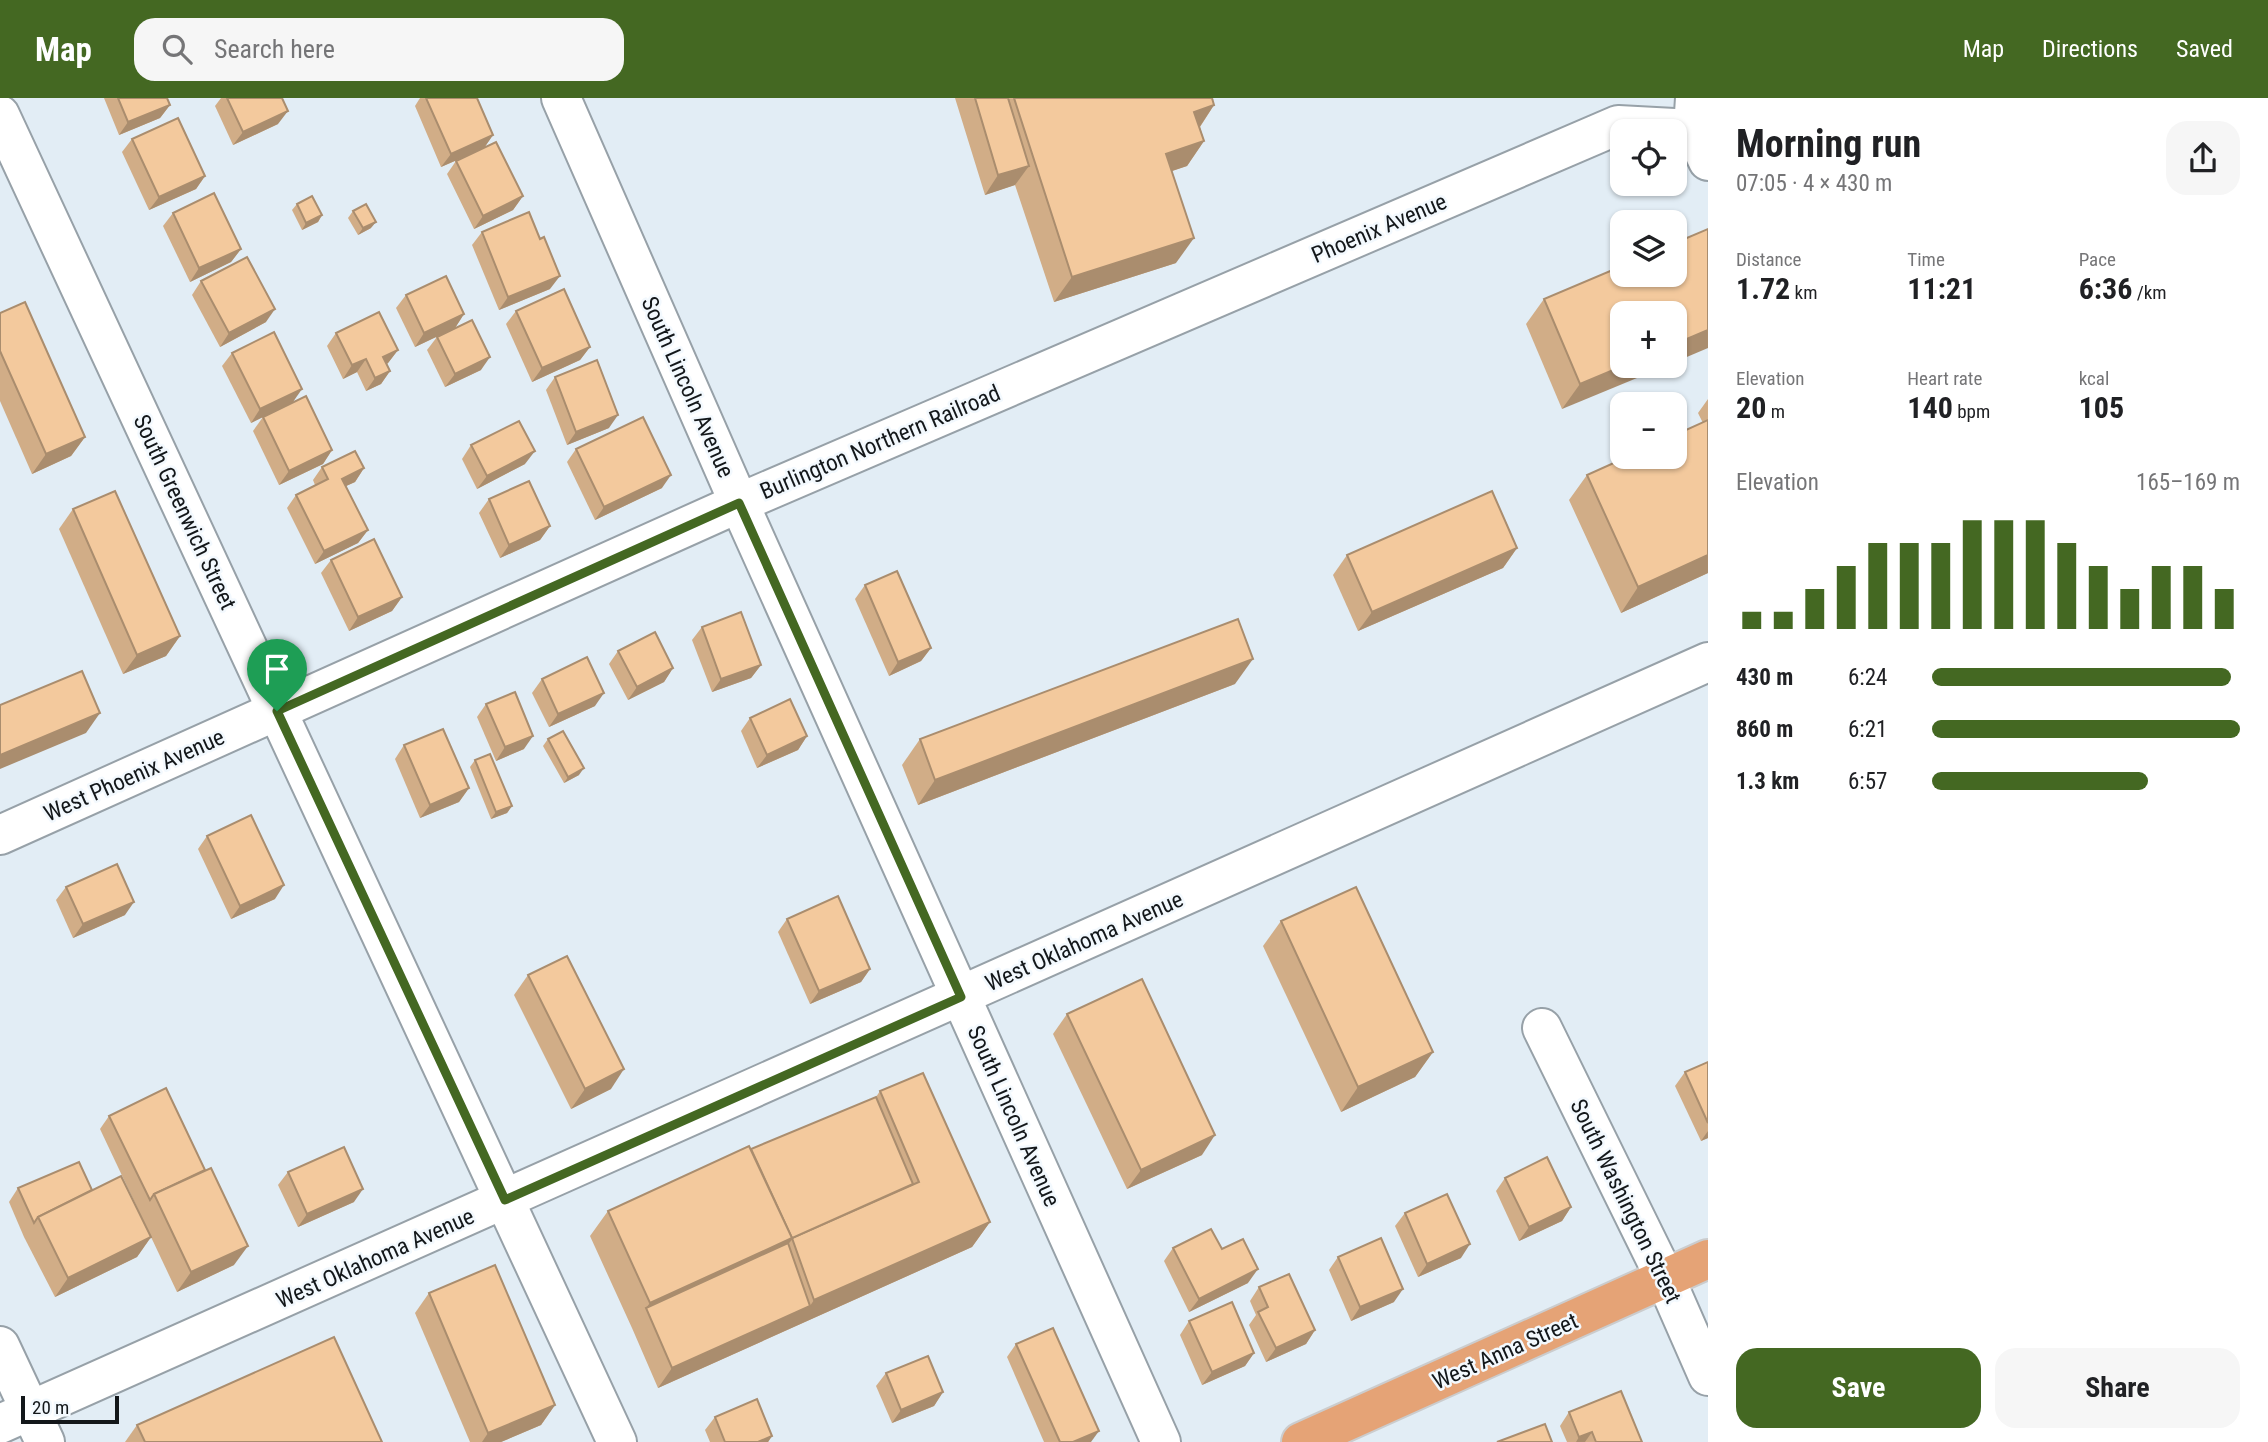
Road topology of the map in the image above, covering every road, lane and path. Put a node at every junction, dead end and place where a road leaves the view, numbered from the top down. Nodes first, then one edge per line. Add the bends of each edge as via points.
1 (561, 98) edge
2 (0, 115) edge
3 (1699, 129) edge
4 (1071, 360) joint
5 (739, 503) junction
6 (690, 525) joint
7 (1708, 662) edge
8 (277, 711) junction
9 (0, 835) edge
10 (961, 997) junction
11 (1542, 1028) dead end
12 (505, 1200) junction
13 (1708, 1259) edge
14 (1665, 1279) junction
15 (0, 1346) edge
16 (1708, 1376) edge
17 (25, 1426) edge
18 (617, 1442) edge
19 (1161, 1442) edge
20 (1301, 1442) edge

1 - 5 street, South Lincoln Avenue
2 - 8 street, South Greenwich Street
3 - 4 street, Phoenix Avenue via 1618,125
4 - 5 street, Burlington Northern Railroad
5 - 6 street, Burlington Northern Railroad
5 - 10 street, South Lincoln Avenue
6 - 8 street, West Phoenix Avenue
7 - 10 street, West Oklahoma Avenue
8 - 9 street, West Phoenix Avenue
8 - 12 street, South Greenwich Street
10 - 12 street, West Oklahoma Avenue
10 - 19 street, South Lincoln Avenue
11 - 14 street, South Washington Street
12 - 17 street, West Oklahoma Avenue
12 - 18 street, South Greenwich Street
13 - 14 main road, West Anna Street
14 - 16 street, South Washington Street
14 - 20 main road, West Anna Street
15 - 17 street

